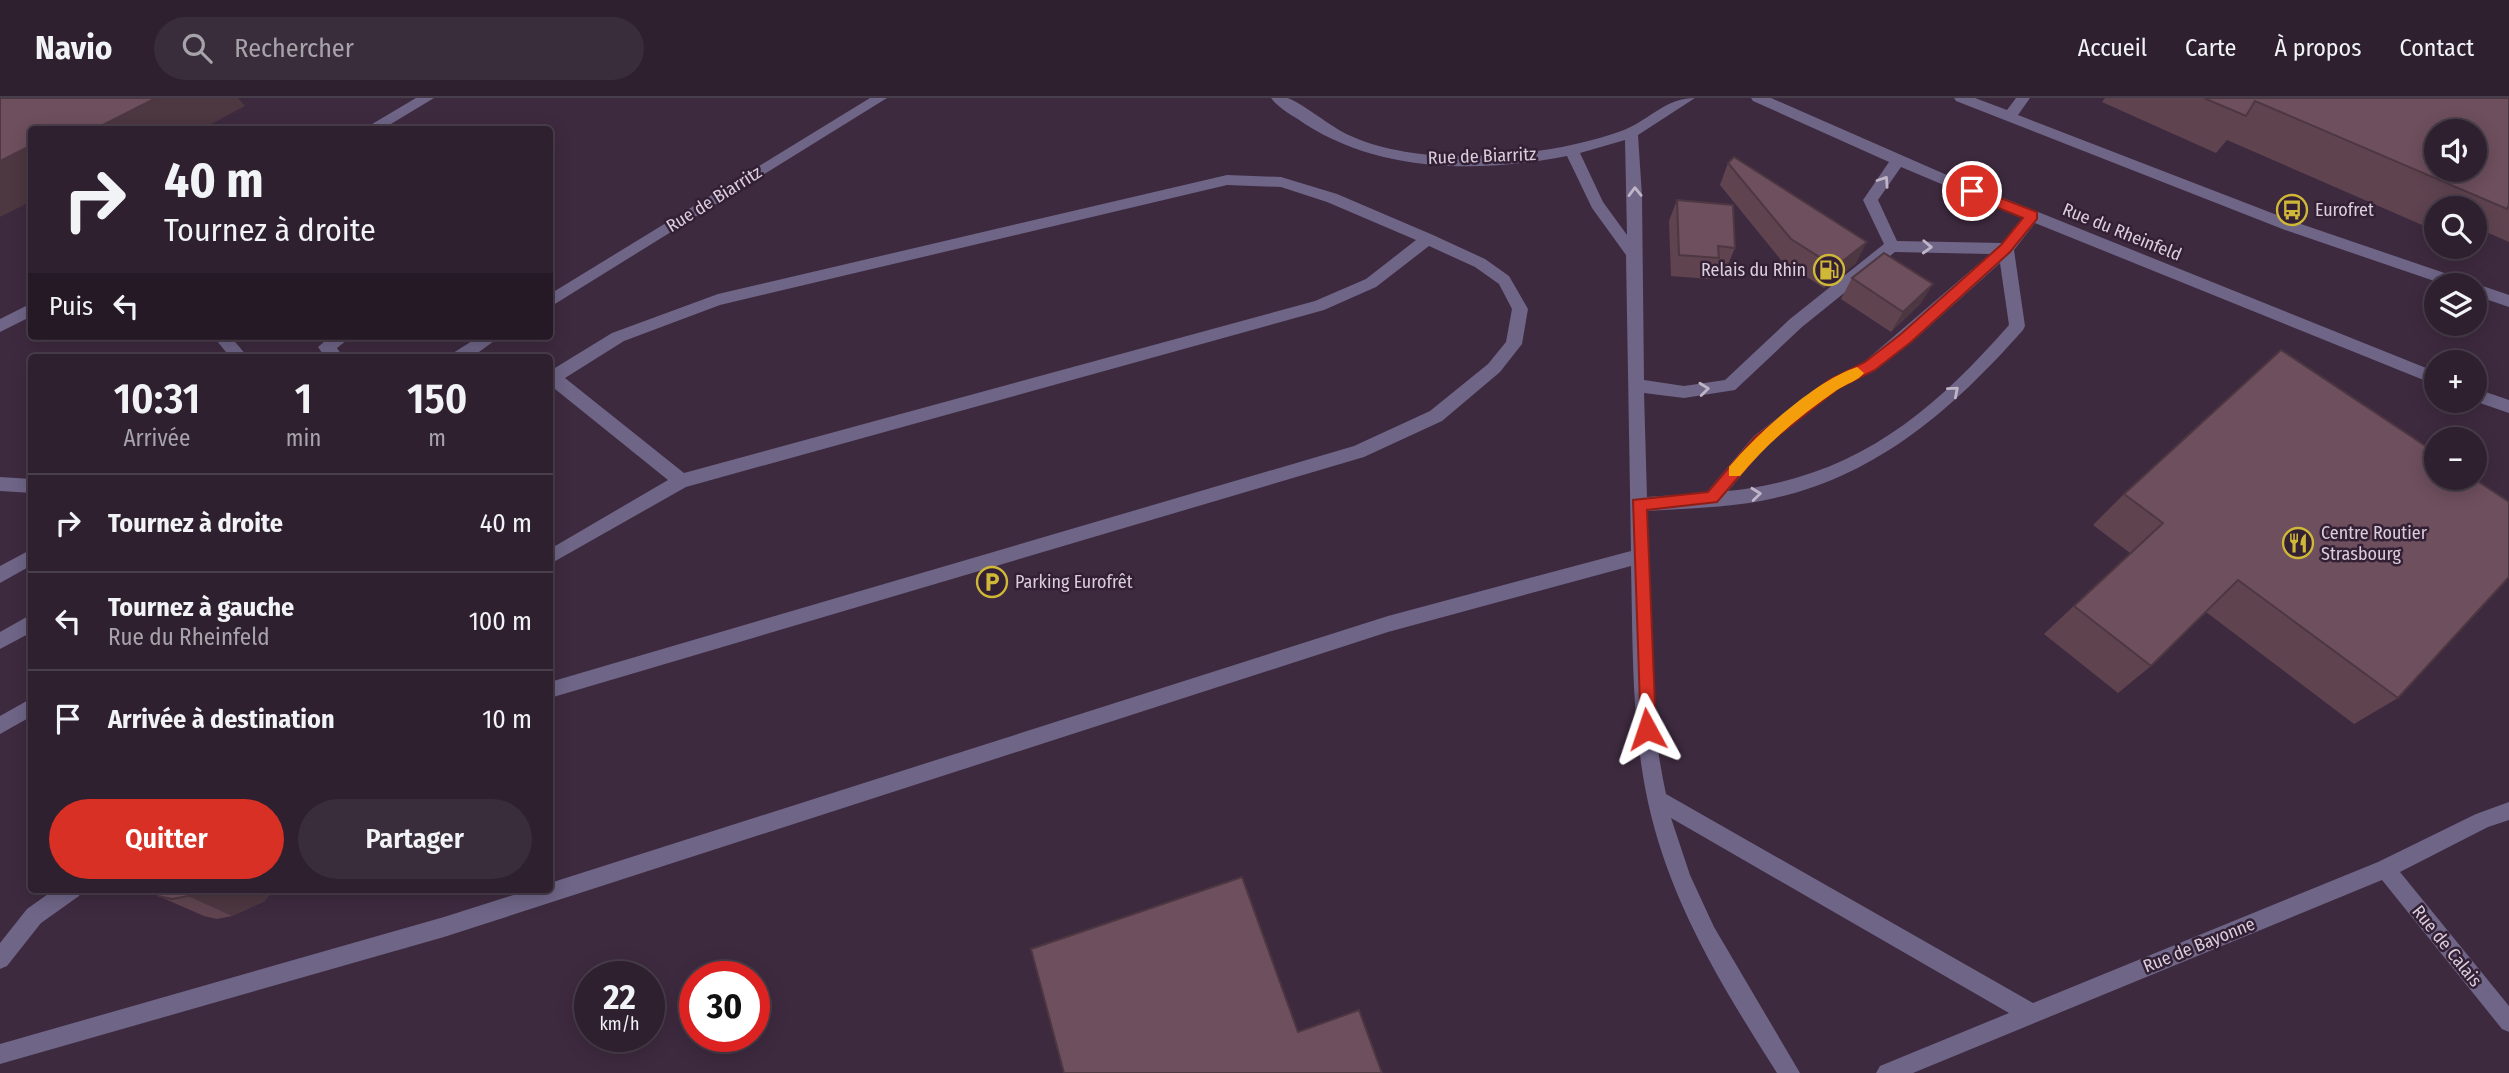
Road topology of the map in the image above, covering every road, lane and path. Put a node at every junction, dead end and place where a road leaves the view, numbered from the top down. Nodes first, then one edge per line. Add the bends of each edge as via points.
1 (427, 98) edge
2 (880, 98) edge
3 (1278, 98) edge
4 (1688, 98) edge
5 (1758, 98) edge
6 (1961, 98) edge
7 (2023, 98) edge
8 (2011, 115) junction
9 (376, 126) edge
10 (1631, 132) junction
11 (1572, 151) junction
12 (1898, 160) junction
13 (2032, 216) junction
14 (1428, 239) junction
15 (1892, 246) junction
16 (2006, 249) junction
17 (1632, 251) junction
18 (2428, 273) edge
19 (2487, 293) edge
20 (553, 299) edge
21 (2509, 301) edge
22 (28, 311) edge
23 (0, 326) edge
24 (225, 340) edge
25 (337, 340) edge
26 (487, 340) edge
27 (237, 354) edge
28 (332, 354) edge
29 (464, 354) edge
30 (2424, 374) edge
31 (553, 377) edge
32 (553, 380) edge
33 (1636, 385) junction
34 (2487, 399) edge
35 (2509, 407) edge
36 (681, 481) junction
37 (0, 484) edge
38 (28, 486) edge
39 (1712, 498) junction
40 (1639, 505) junction
41 (553, 555) edge
42 (1640, 556) junction
43 (28, 558) edge
44 (0, 575) edge
45 (28, 624) edge
46 (0, 641) edge
47 (553, 689) edge
48 (28, 708) edge
49 (0, 726) edge
50 (1658, 800) junction
51 (2509, 811) edge
52 (2385, 869) junction
53 (553, 892) edge
54 (66, 893) edge
55 (550, 893) edge
56 (0, 959) edge
57 (2032, 1014) junction
58 (2509, 1022) edge
59 (0, 1054) edge
60 (1789, 1073) edge
61 (1886, 1073) edge

1 - 9 street
2 - 20 street, Rue de Biarritz
3 - 11 street, Rue de Biarritz via 1355,144 1405,157 1446,160
4 - 10 street, Rue de Biarritz
5 - 12 street, Rue du Rheinfeld
6 - 8 street
7 - 8 street
8 - 18 street via 2290,226
10 - 11 street, Rue de Biarritz
17 -> 10 street via 1636,195
11 - 17 street via 1590,196
12 - 13 street, Rue du Rheinfeld
15 -> 12 street via 1870,200
13 - 16 street
13 - 30 street, Rue du Rheinfeld
14 - 31 street via 1282,182 1227,180 718,300 618,337
14 - 36 street via 1371,284 1320,306
14 - 47 street via 1480,263 1504,280 1520,309 1514,344 1494,368 1436,416 1358,452
15 -> 16 street
33 -> 15 street via 1684,392 1729,387 1796,323
16 - 39 street via 1906,338 1870,366 1834,384 1760,441
39 -> 16 street via 1774,492 1839,472 1906,432 1984,365 2017,326
17 - 33 street
19 - 21 street
22 - 23 street
24 - 27 street
25 - 28 street via 326,347
26 - 29 street
32 - 36 street
33 - 40 street
34 - 35 street
36 - 41 street
37 - 38 street
39 - 40 street
40 - 42 street
42 - 50 street via 1645,704
42 - 53 street via 1388,624
43 - 44 street
45 - 46 street
48 - 49 street
50 - 57 street
50 - 60 street via 1690,901 1735,988
51 - 52 street, Rue de Bayonne
52 - 57 street, Rue de Bayonne
52 - 58 street, Rue de Calais
54 - 56 street via 34,916
55 - 59 street
57 - 61 street, Rue de Bayonne

